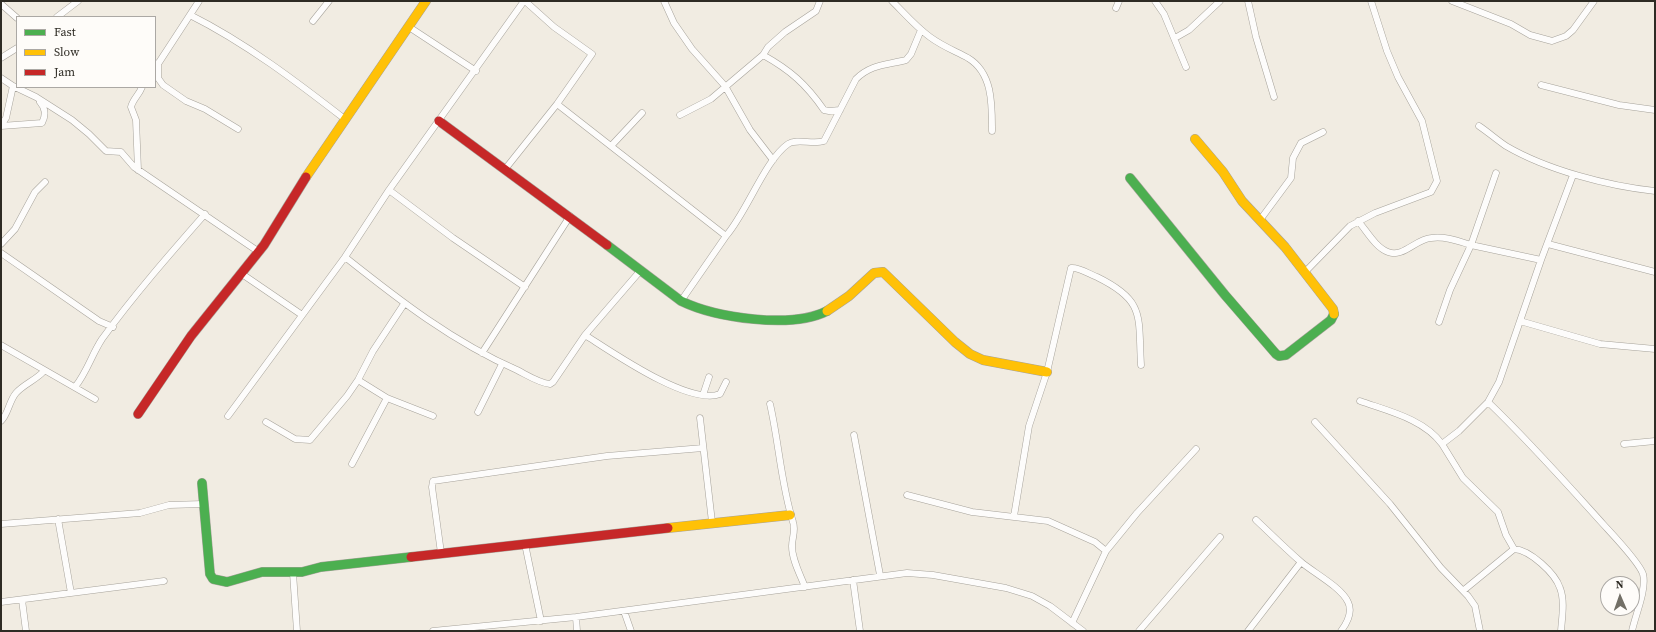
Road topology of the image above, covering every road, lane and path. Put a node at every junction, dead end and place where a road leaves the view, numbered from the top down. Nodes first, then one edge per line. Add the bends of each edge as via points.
1 (78, 1) edge
2 (199, 1) edge
3 (329, 1) edge
4 (426, 1) edge
5 (525, 1) edge
6 (664, 1) edge
7 (820, 1) edge
8 (892, 1) edge
9 (1119, 1) edge
10 (1155, 1) edge
11 (1220, 1) edge
12 (1248, 1) edge
13 (1371, 1) edge
14 (1452, 1) edge
15 (1594, 1) edge
16 (1, 4) edge
17 (1116, 8) dead end
18 (190, 15) junction
19 (58, 16) edge
20 (16, 17) edge
21 (313, 21) dead end
22 (409, 27) junction
23 (921, 30) junction
24 (1175, 38) junction
25 (16, 49) edge
26 (763, 55) junction
27 (1, 58) edge
28 (157, 66) edge
29 (1186, 67) dead end
30 (476, 71) junction
31 (1, 78) edge
32 (1541, 85) dead end
33 (13, 86) junction
34 (725, 86) junction
35 (16, 87) edge
36 (17, 88) edge
37 (142, 88) edge
38 (36, 97) junction
39 (1274, 97) dead end
40 (556, 104) junction
41 (840, 110) junction
42 (1655, 110) edge
43 (642, 113) dead end
44 (680, 115) dead end
45 (346, 120) junction
46 (439, 121) junction
47 (1, 125) edge
48 (1479, 126) dead end
49 (238, 130) dead end
50 (992, 131) dead end
51 (1323, 132) dead end
52 (1195, 139) dead end
53 (611, 146) junction
54 (773, 160) junction
55 (506, 168) junction
56 (138, 170) junction
57 (1496, 173) dead end
58 (1573, 175) junction
59 (1130, 178) dead end
60 (45, 182) dead end
61 (389, 190) junction
62 (1655, 191) edge
63 (205, 214) junction
64 (570, 216) junction
65 (1260, 220) junction
66 (1358, 221) junction
67 (726, 236) junction
68 (1, 244) edge
69 (1548, 244) junction
70 (1471, 245) junction
71 (259, 252) junction
72 (1, 253) edge
73 (345, 257) junction
74 (1541, 260) junction
75 (641, 270) junction
76 (1306, 272) junction
77 (1655, 272) edge
78 (242, 274) junction
79 (525, 287) junction
80 (681, 301) junction
81 (404, 304) junction
82 (302, 315) junction
83 (1520, 321) junction
84 (1439, 322) dead end
85 (113, 327) junction
86 (585, 335) junction
87 (1, 345) edge
88 (1655, 349) edge
89 (482, 352) junction
90 (502, 364) junction
91 (1142, 365) dead end
92 (44, 371) junction
93 (1047, 372) junction
94 (709, 377) dead end
95 (358, 380) junction
96 (726, 382) dead end
97 (75, 387) junction
98 (703, 395) junction
99 (387, 398) junction
100 (95, 399) dead end
101 (1360, 401) dead end
102 (1488, 402) junction
103 (770, 404) dead end
104 (478, 412) dead end
105 (138, 414) dead end
106 (228, 416) dead end
107 (433, 416) dead end
108 (700, 418) dead end
109 (1, 421) edge
110 (266, 422) dead end
111 (1315, 422) dead end
112 (854, 435) dead end
113 (1655, 441) edge
114 (1442, 444) junction
115 (1624, 444) dead end
116 (703, 448) junction
117 (1196, 449) dead end
118 (352, 464) dead end
119 (202, 483) dead end
120 (907, 495) dead end
121 (203, 504) junction
122 (790, 515) junction
123 (1014, 516) junction
124 (58, 519) junction
125 (1256, 520) dead end
126 (712, 522) junction
127 (1, 524) edge
128 (1220, 538) dead end
129 (525, 544) junction
130 (1514, 549) junction
131 (1106, 551) junction
132 (441, 553) junction
133 (1301, 562) junction
134 (293, 573) junction
135 (880, 575) junction
136 (853, 580) junction
137 (164, 581) dead end
138 (805, 587) junction
139 (1464, 590) junction
140 (71, 593) junction
141 (22, 600) junction
142 (1, 602) edge
143 (624, 610) junction
144 (576, 617) junction
145 (541, 621) junction
146 (1072, 623) junction
147 (506, 624) junction
148 (26, 631) edge
149 (297, 631) edge
150 (433, 631) edge
151 (505, 631) edge
152 (577, 631) edge
153 (631, 631) edge
154 (860, 631) edge
155 (1083, 631) edge
156 (1139, 631) edge
157 (1248, 631) edge
158 (1341, 631) edge
159 (1480, 631) edge
160 (1561, 631) edge
161 (1632, 631) edge

1 - 19 street
2 - 18 street
3 - 21 street
4 - 22 street
5 - 30 street
5 - 40 street via 554,27 592,54
6 - 34 street via 671,19 692,49
7 - 26 street via 816,12 785,32
8 - 23 street
9 - 17 street
10 - 24 street
11 - 24 street via 1188,30
12 - 39 street
13 - 66 street via 1398,77 1422,121 1437,181 1431,192
14 - 15 street via 1552,41 1566,36 1573,30
16 - 20 street
18 - 28 street
18 - 45 street via 247,48
22 - 30 street
22 - 45 street
23 - 41 street via 906,60 878,64 856,79
23 - 50 street via 945,48 969,59 983,74 992,97
24 - 29 street
25 - 27 street
26 - 34 street
26 - 41 street via 798,78 824,110
28 - 49 street via 158,78 163,85
30 - 46 street
31 - 33 street
32 - 42 street via 1619,105
33 - 35 street
33 - 47 street via 6,118
34 - 44 street via 706,102
34 - 54 street via 750,130
36 - 38 street
37 - 56 street via 131,107 136,120
38 - 47 street via 45,110 42,123
38 - 56 street via 81,126 106,151 121,152
40 - 53 street
40 - 55 street
41 - 54 street via 824,141 792,142
43 - 53 street
45 - 71 street
46 - 55 street
46 - 61 street
48 - 58 street via 1506,146
51 - 65 street via 1301,143 1293,158 1291,178
52 - 65 street via 1224,172 1242,201
53 - 67 street
54 - 67 street via 736,225
55 - 64 street
56 - 63 street
57 - 70 street
58 - 62 street
58 - 69 street
59 - 76 street via 1225,295 1279,356 1286,355 1334,316 1333,309
60 - 68 street via 35,192 21,220
61 - 73 street
61 - 79 street via 452,238
63 - 71 street
63 - 85 street via 148,280
64 - 75 street
64 - 79 street
65 - 76 street
66 - 70 street via 1377,244 1388,252 1403,251 1430,238 1445,238
66 - 76 street via 1340,234
67 - 80 street
69 - 74 street
69 - 77 street
70 - 74 street
70 - 84 street via 1450,290
71 - 78 street
72 - 85 street via 99,321
73 - 81 street
73 - 82 street
74 - 83 street
75 - 80 street
75 - 86 street
78 - 82 street
78 - 105 street via 232,283 191,336
79 - 89 street
80 - 93 street via 702,309 763,320 792,320 820,314 878,271 883,272 970,354 982,360
81 - 89 street via 451,336
81 - 95 street via 373,351
82 - 106 street
83 - 88 street via 1600,344
83 - 102 street via 1507,361
85 - 97 street via 102,340
86 - 90 street via 554,382 550,384
86 - 98 street via 665,383
87 - 92 street
89 - 90 street
90 - 104 street
91 - 93 street via 1138,315 1130,299 1114,285 1073,267 1069,270
92 - 97 street
92 - 109 street via 16,392
93 - 123 street via 1029,426
94 - 98 street
95 - 99 street
95 - 110 street via 310,440 295,439
96 - 98 street via 720,394
97 - 100 street
99 - 107 street
99 - 118 street
101 - 114 street via 1428,428
102 - 114 street
102 - 161 street via 1584,503 1642,573 1643,587
103 - 122 street
108 - 116 street
111 - 139 street via 1390,504 1441,568
112 - 135 street
113 - 115 street
114 - 130 street via 1463,478 1498,512
116 - 126 street
116 - 132 street via 607,456 434,481 432,487
117 - 131 street
119 - 121 street
120 - 123 street via 972,512
121 - 124 street via 178,504 140,513
121 - 134 street via 207,553 213,579 227,582 262,572
122 - 126 street
122 - 138 street via 794,522 794,559
123 - 131 street via 1048,522 1096,542
124 - 127 street
124 - 140 street
125 - 133 street
126 - 129 street
128 - 156 street
129 - 132 street
129 - 145 street
130 - 139 street
130 - 160 street via 1529,554 1556,580 1563,600
131 - 146 street
132 - 134 street via 321,567
133 - 157 street
133 - 158 street via 1343,595 1349,603 1349,618
134 - 149 street
135 - 136 street
135 - 146 street via 933,575 1006,588 1032,596
136 - 138 street
136 - 154 street
137 - 140 street
138 - 143 street
139 - 159 street via 1475,606
140 - 141 street
141 - 142 street
141 - 148 street
143 - 144 street
143 - 153 street
144 - 145 street
144 - 152 street
145 - 147 street
146 - 155 street
147 - 150 street
147 - 151 street

